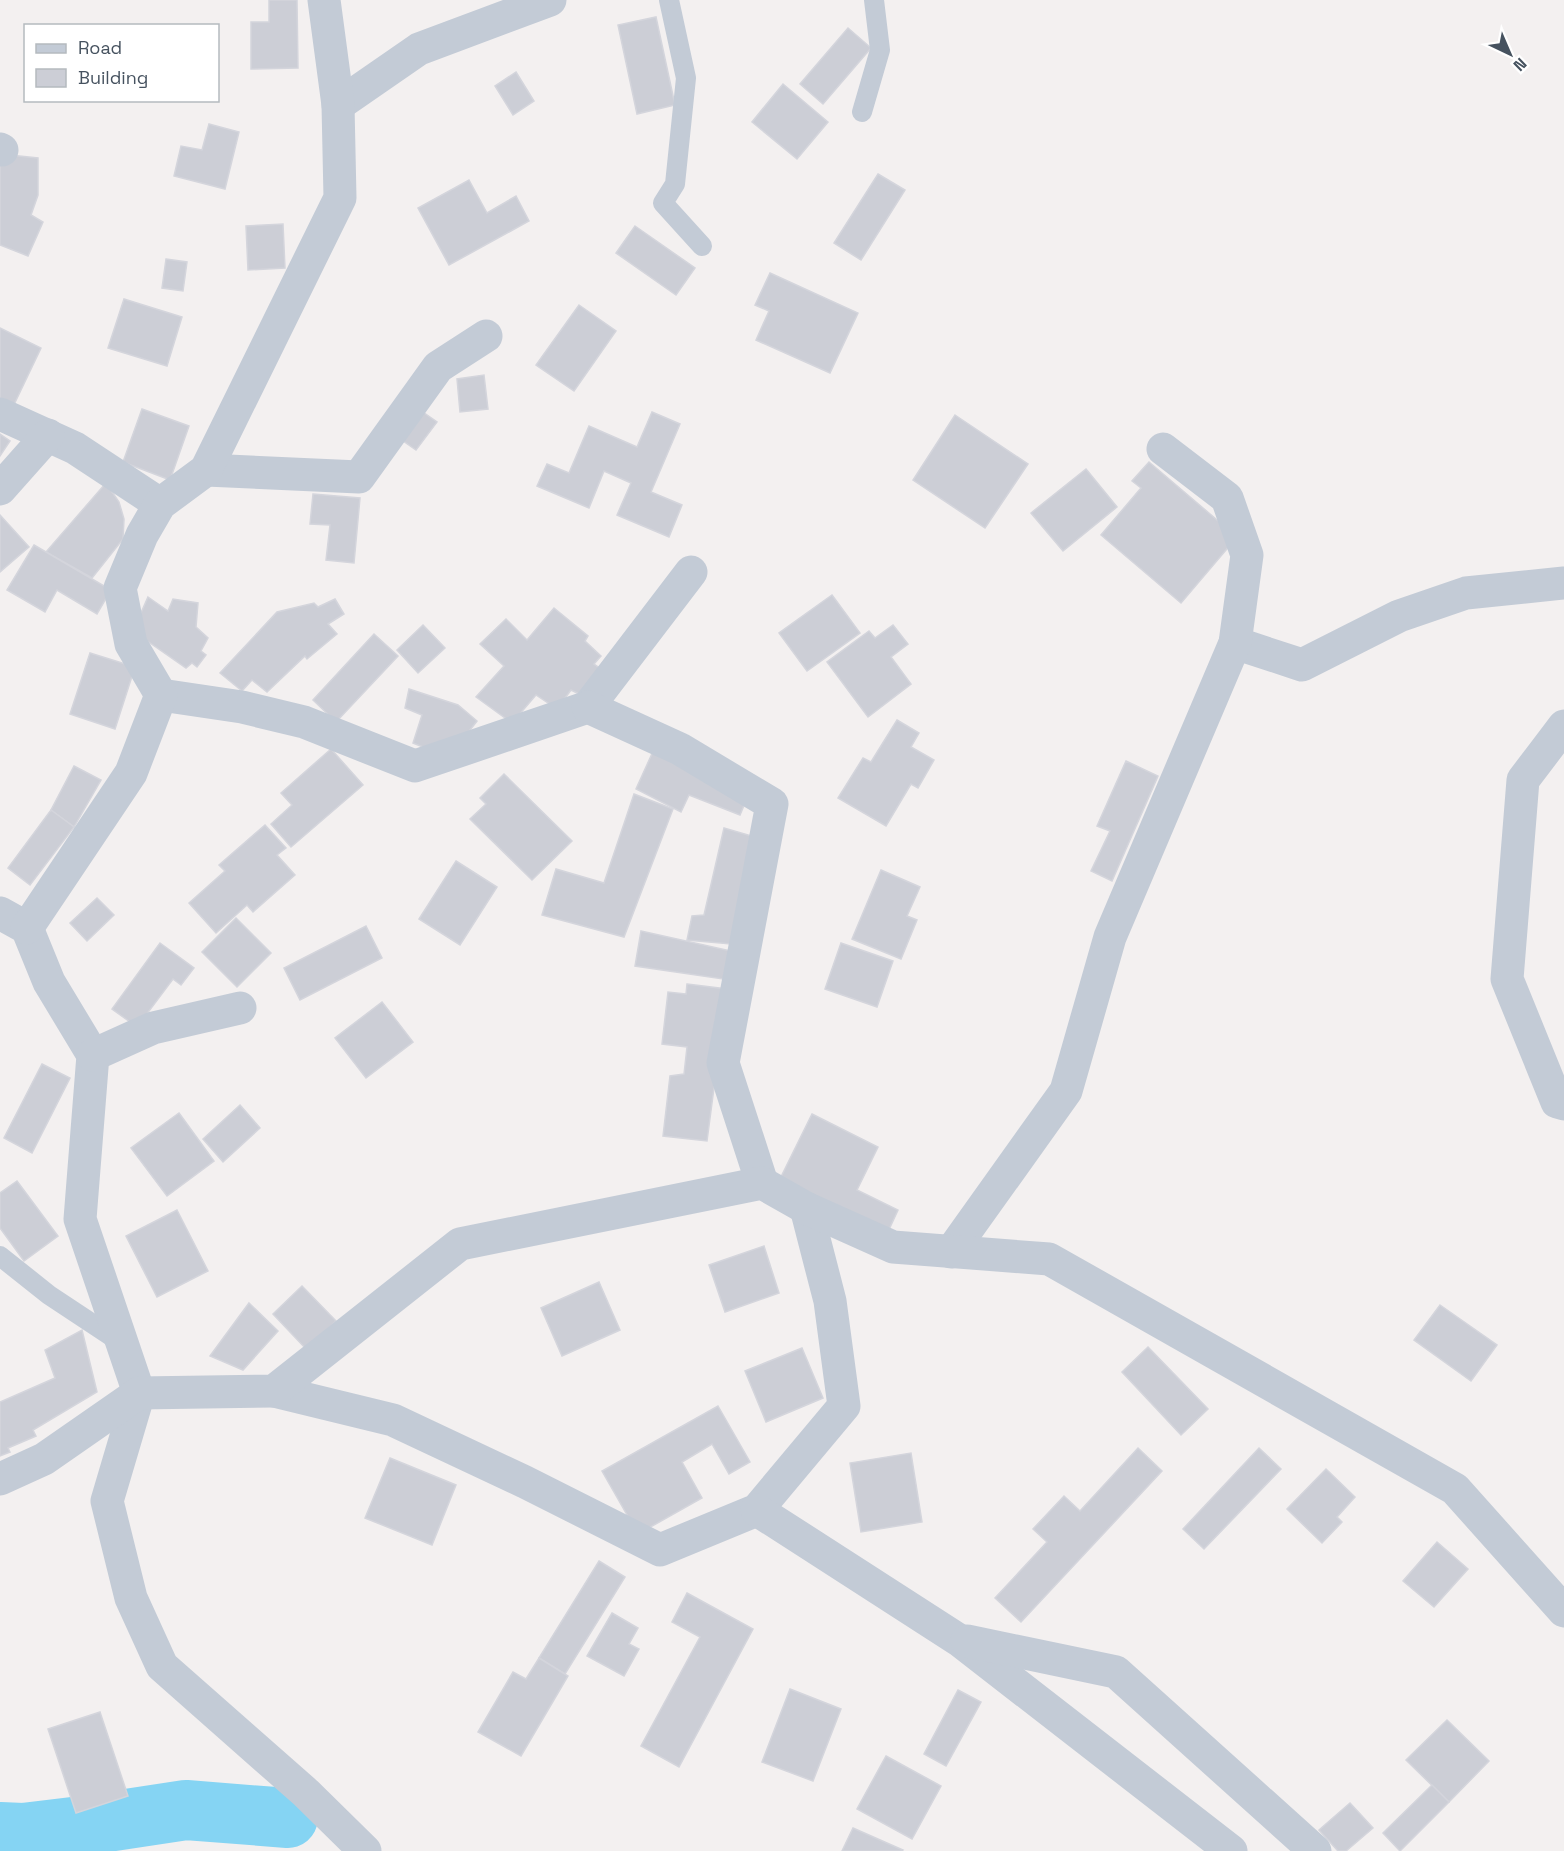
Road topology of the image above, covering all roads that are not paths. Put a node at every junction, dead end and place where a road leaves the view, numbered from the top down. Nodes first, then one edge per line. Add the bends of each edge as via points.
1 (324, 0) edge
2 (550, 0) edge
3 (669, 0) edge
4 (874, 0) edge
5 (338, 105) junction
6 (862, 112) dead end
7 (702, 246) dead end
8 (486, 336) dead end
9 (0, 414) edge
10 (48, 435) junction
11 (1163, 449) dead end
12 (206, 470) junction
13 (0, 489) edge
14 (160, 504) junction
15 (691, 572) dead end
16 (1564, 582) edge
17 (1235, 643) junction
18 (162, 695) junction
19 (588, 707) junction
20 (1564, 726) edge
21 (14, 920) edge
22 (240, 1008) dead end
23 (93, 1055) junction
24 (1564, 1104) edge
25 (762, 1183) junction
26 (806, 1208) junction
27 (951, 1252) junction
28 (0, 1256) edge
29 (123, 1343) junction
30 (274, 1390) junction
31 (139, 1393) junction
32 (0, 1479) edge
33 (757, 1510) junction
34 (1564, 1611) edge
35 (959, 1640) junction
36 (364, 1851) edge
37 (1231, 1851) edge
38 (1315, 1851) edge

1 - 5 street
2 - 5 street via 419,49
3 - 7 lane via 686,78 675,184 663,203
4 - 6 lane via 880,50
5 - 12 street via 340,198
8 - 12 street via 438,367 359,477
9 - 10 street
10 - 13 street
10 - 14 street via 75,448
11 - 17 street via 1227,498 1247,555
12 - 14 street
14 - 18 street via 120,588 131,645
15 - 19 street
16 - 17 street via 1466,593 1399,616 1302,665
17 - 27 street via 1110,937 1066,1090
18 - 19 street via 242,707 304,722 415,766
18 - 21 street via 131,773
19 - 25 street via 680,749 772,804 723,1063
20 - 24 street via 1523,780 1507,979 1557,1102
21 - 23 street
22 - 23 street via 153,1028
23 - 29 street via 80,1220
25 - 26 street
25 - 30 street via 460,1244
26 - 27 street via 893,1247
26 - 33 street via 830,1301 844,1406
27 - 34 street via 1049,1259 1455,1489
28 - 29 lane via 49,1295
29 - 31 street
30 - 31 street
30 - 33 street via 393,1420 660,1550
31 - 32 street via 44,1459
31 - 36 street via 107,1501 131,1598 162,1666 306,1793
33 - 35 street
35 - 37 street
35 - 38 street via 1116,1672

